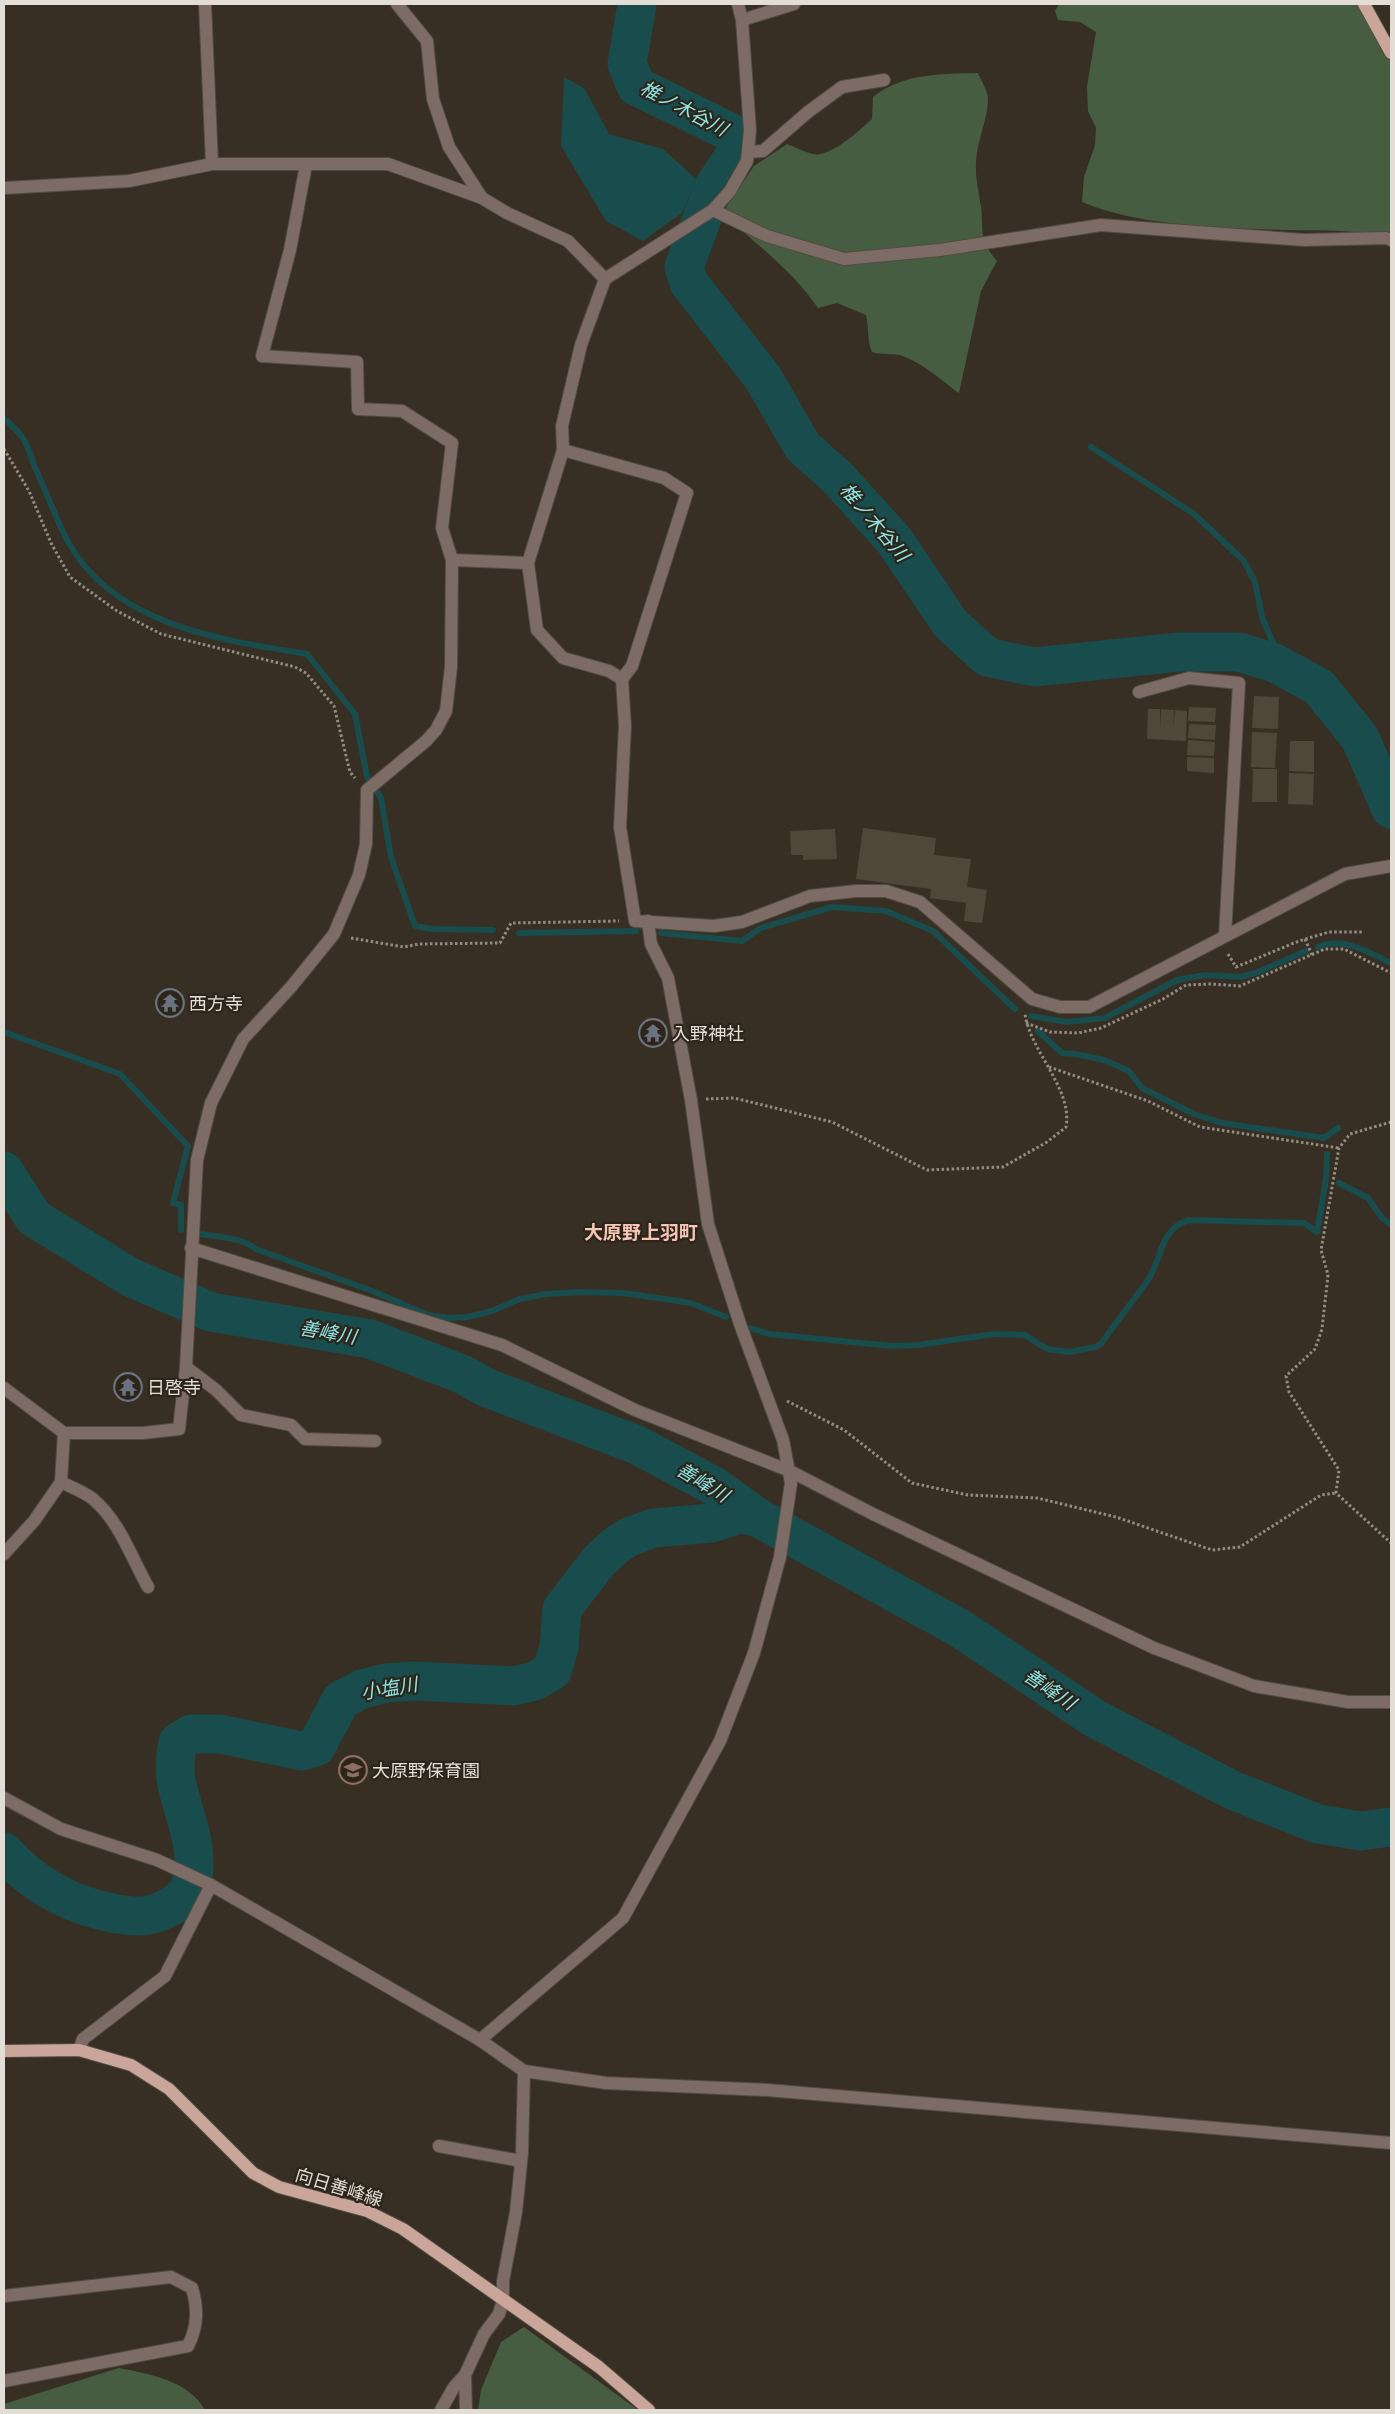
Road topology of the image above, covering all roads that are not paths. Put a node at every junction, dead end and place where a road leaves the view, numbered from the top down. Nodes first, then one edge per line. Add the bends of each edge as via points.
1 (205, 4) edge
2 (397, 4) edge
3 (738, 4) edge
4 (794, 4) edge
5 (1364, 4) edge
6 (742, 20) junction
7 (1391, 53) edge
8 (884, 80) dead end
9 (748, 152) junction
10 (212, 164) junction
11 (306, 165) junction
12 (4, 188) edge
13 (482, 198) junction
14 (713, 210) junction
15 (1391, 240) edge
16 (605, 279) junction
17 (563, 450) junction
18 (452, 560) junction
19 (528, 563) junction
20 (622, 679) junction
21 (1139, 692) dead end
22 (1391, 866) edge
23 (648, 921) junction
24 (1225, 936) junction
25 (191, 1248) junction
26 (186, 1367) junction
27 (4, 1388) edge
28 (64, 1432) junction
29 (375, 1441) dead end
30 (790, 1477) junction
31 (62, 1482) junction
32 (4, 1554) edge
33 (148, 1587) dead end
34 (1391, 1702) edge
35 (4, 1798) edge
36 (206, 1883) junction
37 (480, 2040) junction
38 (79, 2050) junction
39 (4, 2051) edge
40 (524, 2071) junction
41 (1391, 2143) edge
42 (440, 2146) dead end
43 (521, 2161) junction
44 (4, 2296) edge
45 (503, 2300) junction
46 (465, 2375) junction
47 (4, 2381) edge
48 (441, 2410) edge
49 (466, 2410) edge
50 (649, 2410) edge

1 - 10 street
2 - 13 street via 427,42 433,99 449,147
3 - 6 street
4 - 6 street
5 - 7 main road
6 - 9 street via 750,130
8 - 9 street via 842,87 763,151
9 - 14 street via 730,191
10 - 11 street
10 - 12 street via 129,181
11 - 13 street via 388,164
11 - 18 street via 290,250 262,356 357,362 358,409 402,411 452,443 442,528
13 - 16 street via 568,241
14 - 15 street via 768,236 844,258 940,250 1101,225 1304,240
14 - 16 street
16 - 17 street via 581,345 562,426
17 - 19 street
17 - 20 street via 664,478 687,492 632,666
18 - 19 street
18 - 25 street via 451,667 446,711 426,741 366,791 366,844 360,875 334,934 243,1039 211,1103 197,1160
19 - 20 street via 537,630 563,658 609,671
20 - 23 street via 625,726 620,827 635,921
21 - 24 street via 1189,678 1240,684
22 - 24 street via 1345,874
23 - 24 street via 714,926 742,922 810,896 886,891 920,902 1032,999 1060,1007 1089,1007
23 - 30 street via 651,944 668,978 691,1100 708,1224 740,1324 783,1440
25 - 26 street
25 - 30 street via 502,1345 634,1410
26 - 28 street via 179,1429 142,1434
26 - 29 street via 241,1415 291,1425 305,1439
27 - 28 street
28 - 31 street
30 - 34 street via 1154,1648 1254,1686 1348,1702
30 - 37 street via 780,1557 754,1653 720,1741 622,1918
31 - 32 street via 34,1521
31 - 33 street via 92,1498 120,1528
35 - 36 street via 61,1829 157,1860
36 - 37 street
36 - 38 street via 165,1976 84,2038
37 - 40 street
38 - 39 main road, 向日善峰線
38 - 45 main road, 向日善峰線 via 131,2065 168,2089 253,2173 279,2187 367,2211 403,2229
40 - 41 street via 606,2083 767,2090
40 - 43 street
42 - 43 street
43 - 45 street
44 - 47 street via 171,2277 192,2288 196,2303 196,2330 188,2346
45 - 46 street via 499,2314 484,2334
45 - 50 main road, 向日善峰線 via 599,2367
46 - 48 street
46 - 49 street

